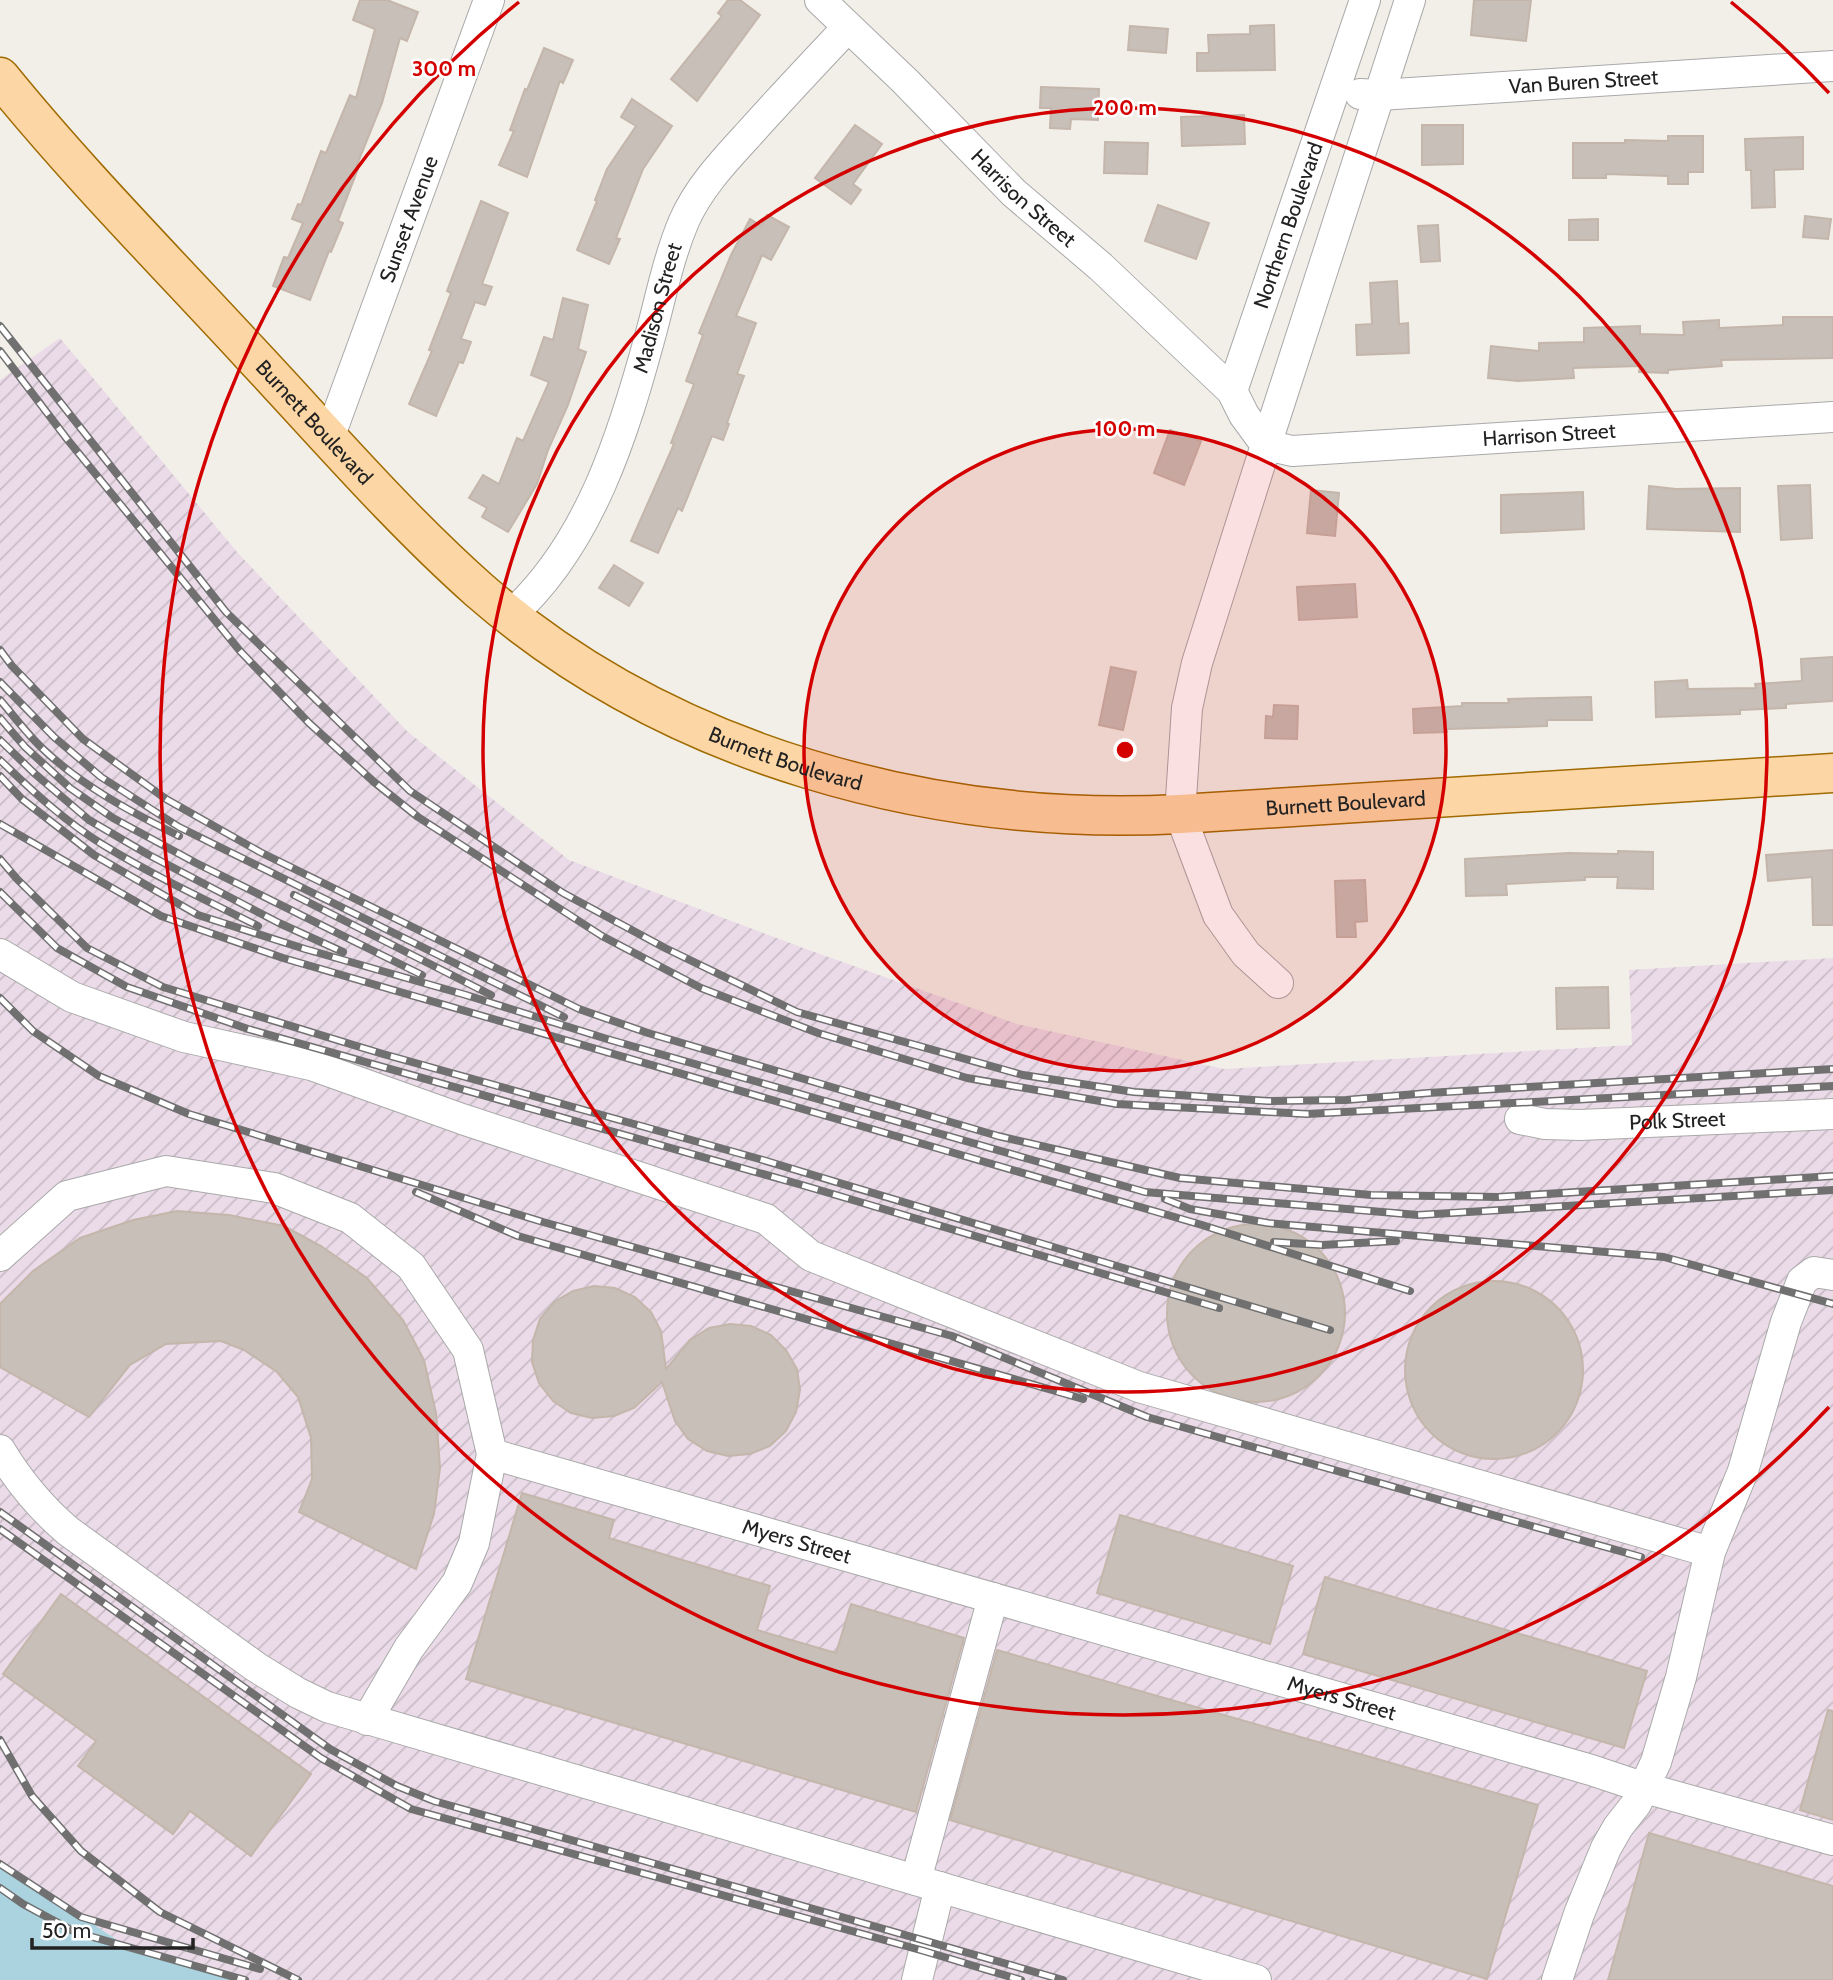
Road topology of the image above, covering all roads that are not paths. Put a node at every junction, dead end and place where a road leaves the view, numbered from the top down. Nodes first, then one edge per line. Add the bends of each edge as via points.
1 (489, 0) edge
2 (820, 0) edge
3 (1365, 0) edge
4 (1410, 0) edge
5 (848, 27) junction
6 (1833, 66) edge
7 (0, 77) edge
8 (1336, 90) junction
9 (1379, 95) junction
10 (1232, 391) junction
11 (1833, 417) edge
12 (329, 438) junction
13 (1266, 445) junction
14 (511, 615) junction
15 (1833, 773) edge
16 (1180, 814) junction
17 (0, 954) edge
18 (1278, 983) dead end
19 (1833, 1114) edge
20 (1520, 1119) dead end
21 (0, 1256) edge
22 (1833, 1275) edge
23 (0, 1450) edge
24 (492, 1454) junction
25 (1710, 1552) junction
26 (993, 1598) junction
27 (367, 1720) junction
28 (1645, 1788) junction
29 (1833, 1840) edge
30 (928, 1884) junction
31 (917, 1980) edge
32 (1256, 1980) edge
33 (1557, 1980) edge

1 - 12 street, Sunset Avenue
2 - 5 street, Harrison Street
3 - 8 street, Northern Boulevard
4 - 9 street, Northern Boulevard
5 - 10 street, Harrison Street via 1014,193 1101,267
5 - 14 street, Madison Street via 730,154 691,206 601,481 561,558
6 - 9 street, Van Buren Street
7 - 12 main road, Burnett Boulevard
8 - 9 street, Van Buren Street
8 - 10 street, Northern Boulevard
9 - 13 street, Northern Boulevard
10 - 13 street
11 - 13 street, Harrison Street via 1293,452
12 - 14 main road, Burnett Boulevard via 424,539
13 - 16 street, Northern Boulevard via 1197,663 1187,708
14 - 16 main road, Burnett Boulevard via 582,666 648,703 802,767 992,808 1099,816
15 - 16 main road, Burnett Boulevard
16 - 18 street via 1218,915 1246,954
17 - 25 street via 72,997 184,1037 312,1065 766,1219 811,1256 1139,1387
19 - 20 street, Polk Street via 1580,1125
21 - 24 street via 67,1196 166,1171 274,1188 350,1218 411,1266 468,1350
22 - 25 street via 1814,1272 1802,1281 1743,1471
23 - 27 street via 51,1517 126,1575 298,1693
24 - 26 street, Myers Street
24 - 27 street via 474,1543 457,1583 409,1647
25 - 28 street via 1681,1677
26 - 28 street, Myers Street
26 - 30 street
27 - 30 street
28 - 29 street, Myers Street
28 - 33 street via 1605,1848
30 - 31 street
30 - 32 street

